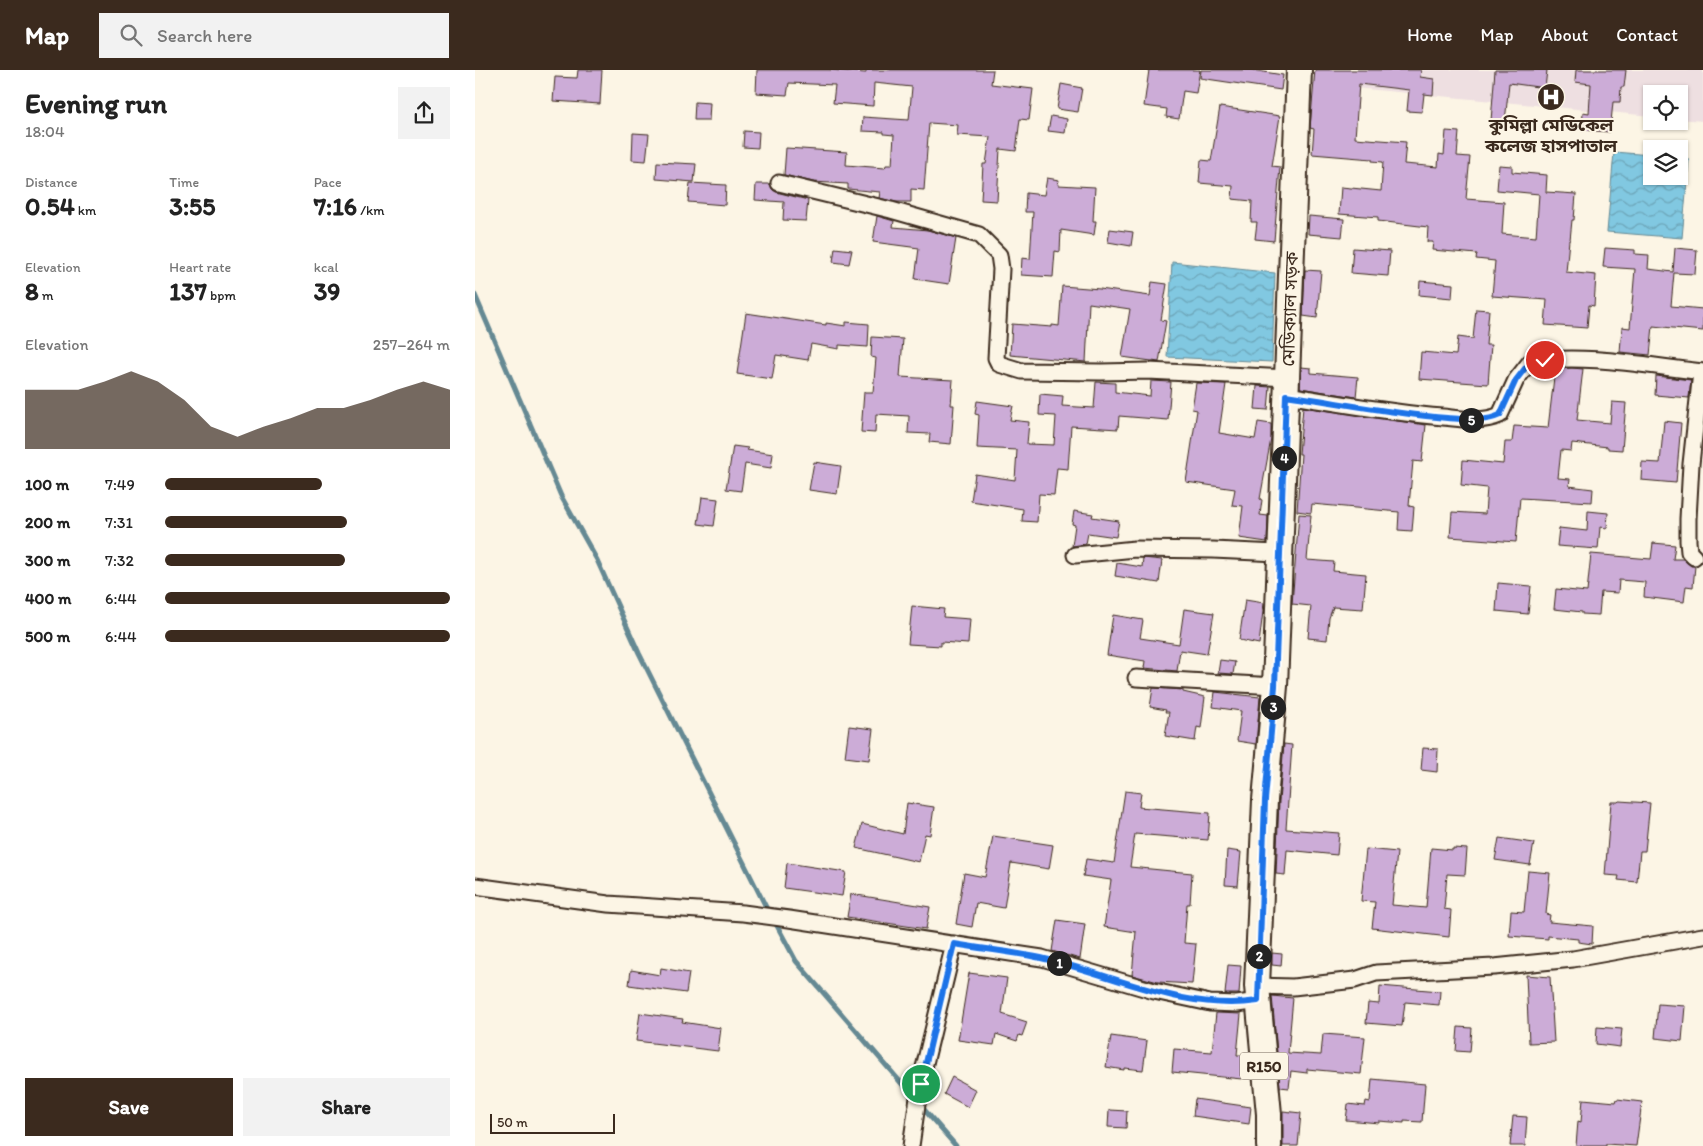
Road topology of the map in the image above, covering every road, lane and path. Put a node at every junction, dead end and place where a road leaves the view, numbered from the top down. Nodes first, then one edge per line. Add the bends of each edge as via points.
1 (1299, 70) edge
2 (779, 183) dead end
3 (1702, 372) edge
4 (1287, 387) junction
5 (1280, 553) junction
6 (1075, 555) dead end
7 (1694, 557) dead end
8 (1137, 678) dead end
9 (1275, 686) junction
10 (475, 886) edge
11 (1703, 936) edge
12 (954, 944) junction
13 (1258, 993) junction
14 (911, 1146) edge
15 (1269, 1146) edge

1 - 4 main road, মেডিক্যাল সড়ক / R150
2 - 4 street via 979,235 999,255 996,358 1003,367 1022,371 1148,371
3 - 4 street via 1605,361 1561,359 1530,362 1516,380 1500,415 1479,420 1414,415
3 - 7 street via 1691,464 1687,541 1689,552
4 - 5 main road, মেডিক্যাল সড়ক / R150
5 - 6 street via 1135,549
5 - 9 main road, মেডিক্যাল সড়ক / R150
8 - 9 street
9 - 13 main road, মেডিক্যাল সড়ক / R150 via 1265,800
10 - 12 street via 608,904 743,913
11 - 13 street via 1573,959 1376,973 1355,980
12 - 13 street via 1042,958 1154,991 1210,1003 1237,1004
12 - 14 street via 921,1084
13 - 15 main road, মেডিক্যাল সড়ক / R150

